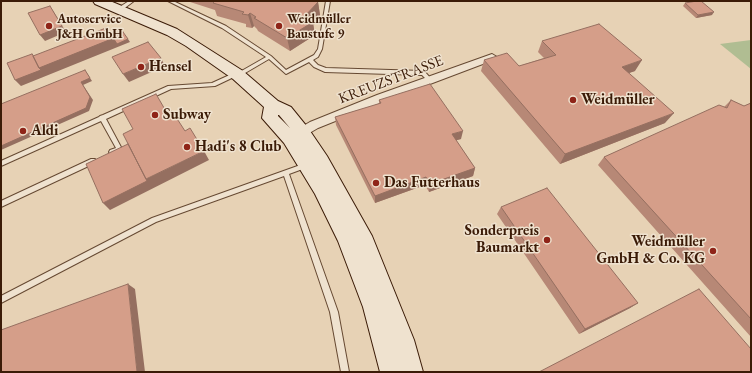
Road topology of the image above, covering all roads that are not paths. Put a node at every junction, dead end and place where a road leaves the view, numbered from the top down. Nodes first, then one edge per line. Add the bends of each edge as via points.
1 (98, 1) edge
2 (132, 1) edge
3 (170, 1) edge
4 (328, 1) edge
5 (120, 9) junction
6 (269, 57) junction
7 (492, 57) edge
8 (310, 60) junction
9 (237, 75) junction
10 (432, 80) junction
11 (272, 105) junction
12 (102, 118) junction
13 (302, 132) junction
14 (106, 154) edge
15 (100, 157) edge
16 (314, 163) junction
17 (1, 164) edge
18 (286, 173) junction
19 (1, 204) edge
20 (1, 300) edge
21 (345, 372) edge
22 (392, 372) edge
23 (411, 372) edge

1 - 5 main road
2 - 5 lane
3 - 6 lane via 224,27
4 - 8 lane via 320,49
5 - 9 main road via 172,32
6 - 8 lane via 286,72
6 - 9 lane
7 - 10 street, KREUZSTRASSE
8 - 10 lane via 325,70 423,73
9 - 11 main road
9 - 12 lane via 212,85 170,87
10 - 13 street, KREUZSTRASSE via 381,98
11 - 13 main road via 285,112
11 - 16 main road via 270,118
12 - 14 lane via 118,149
12 - 17 lane
13 - 16 main road
15 - 19 lane
16 - 18 lane
16 - 22 main road via 321,189 347,239 374,307
16 - 23 main road via 345,204 365,242 403,340
18 - 20 lane via 154,220
18 - 21 lane via 334,312

